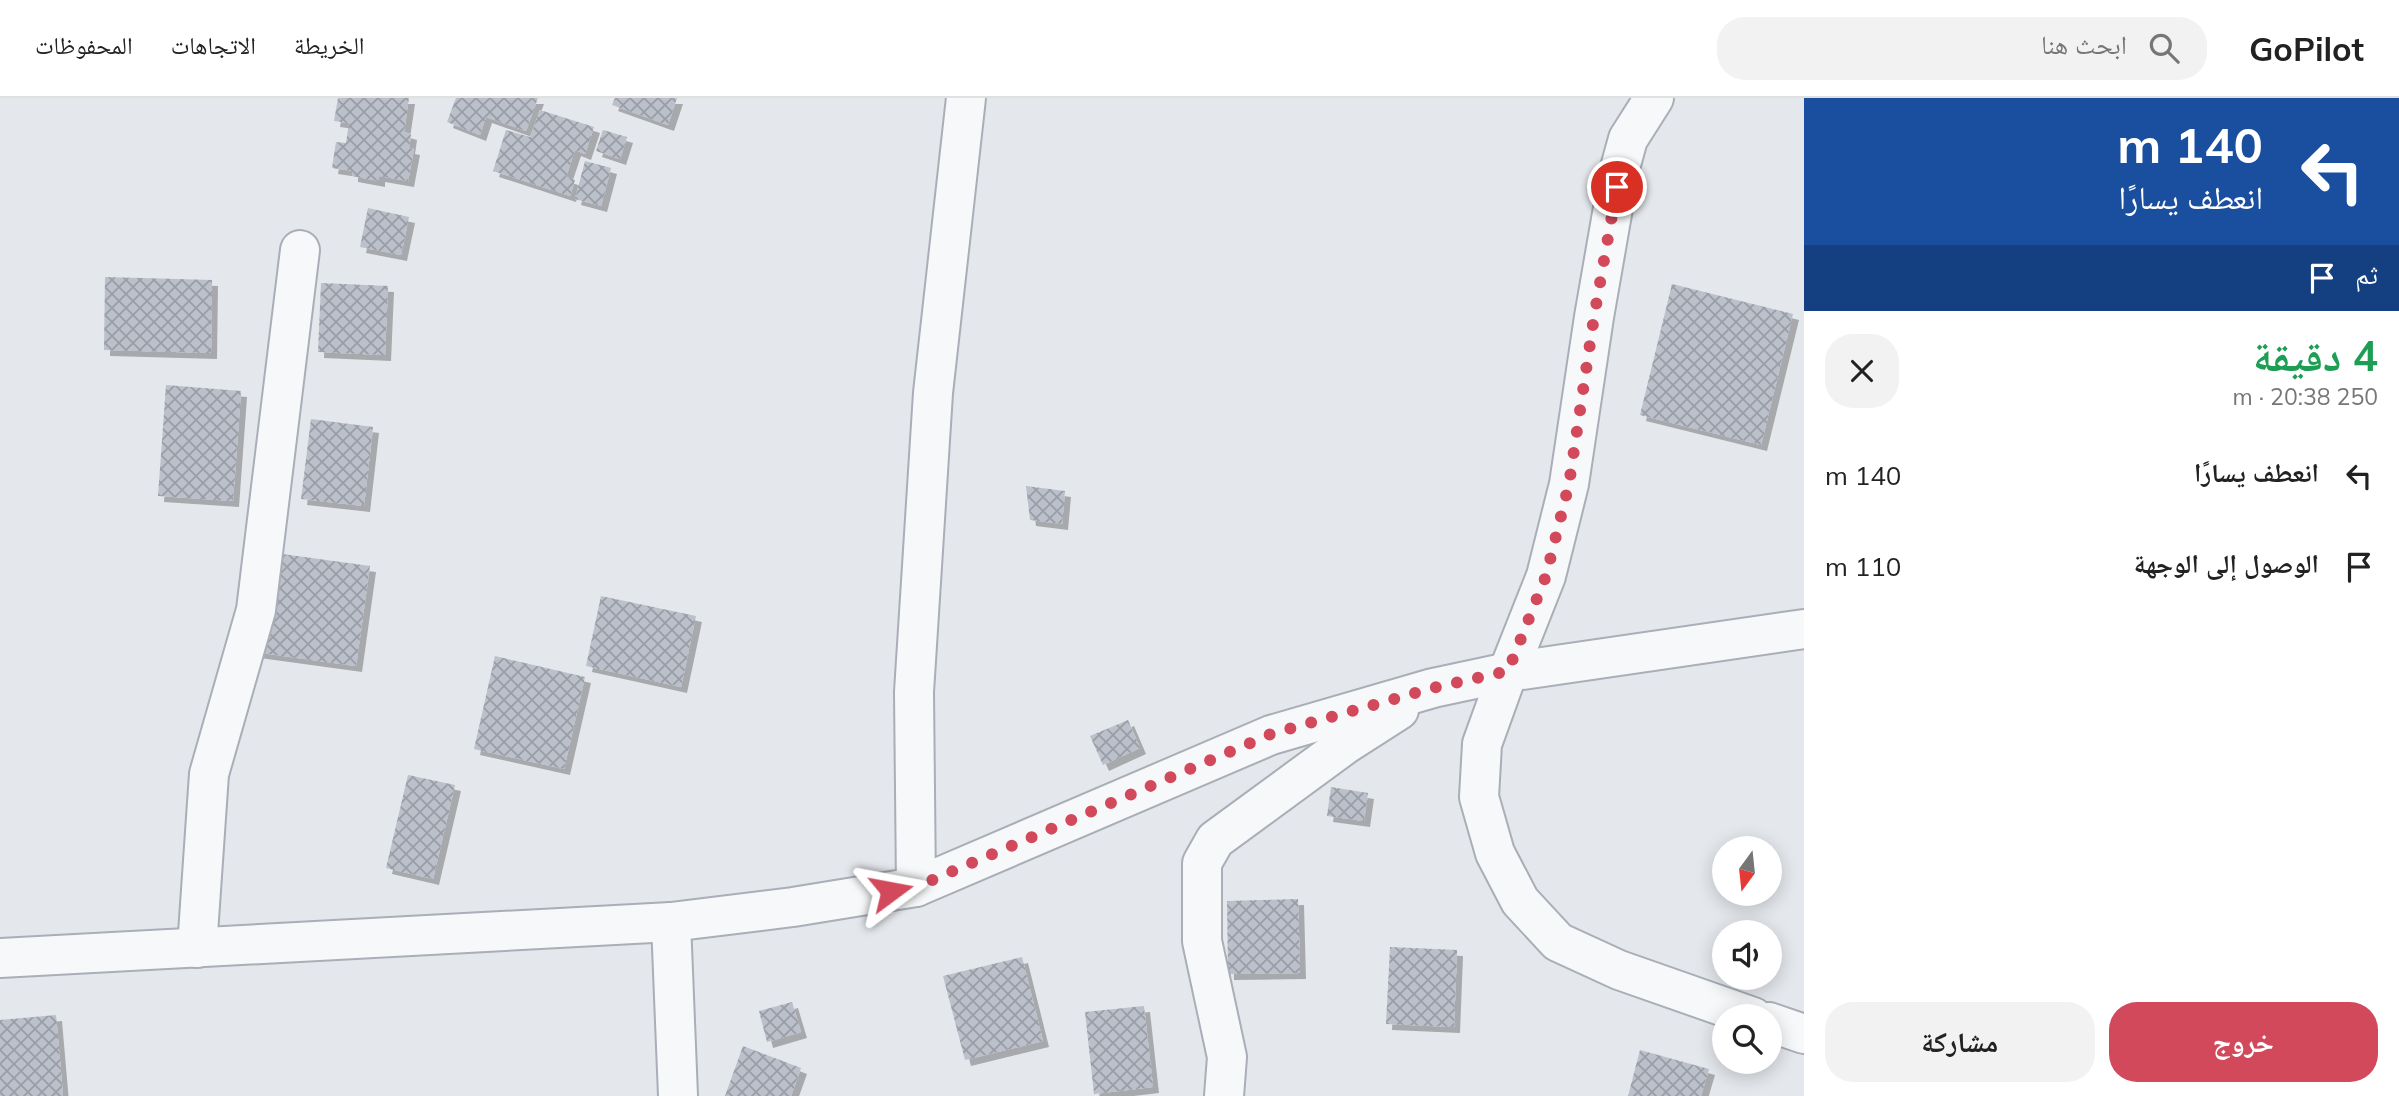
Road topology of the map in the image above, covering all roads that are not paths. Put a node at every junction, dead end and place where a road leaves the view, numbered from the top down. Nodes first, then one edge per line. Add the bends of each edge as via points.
1 (966, 98) edge
2 (1654, 98) edge
3 (300, 250) dead end
4 (1804, 629) edge
5 (1508, 671) junction
6 (1433, 688) junction
7 (916, 887) junction
8 (671, 922) junction
9 (197, 948) junction
10 (0, 958) edge
11 (1716, 1004) edge
12 (1782, 1026) edge
13 (1804, 1034) edge
14 (678, 1096) edge
15 (1224, 1096) edge

1 - 7 street via 933,393 916,665
2 - 5 street via 1628,139 1620,168 1569,484 1546,576
3 - 9 street via 256,610 209,774
4 - 5 street
5 - 6 street
5 - 11 street via 1482,744 1479,797 1495,853 1520,901 1558,942 1619,970
6 - 7 street via 1271,734
6 - 15 street via 1258,807 1215,840 1202,863 1202,941 1227,1057
7 - 8 street
8 - 9 street
8 - 14 street
9 - 10 street
12 - 13 street

